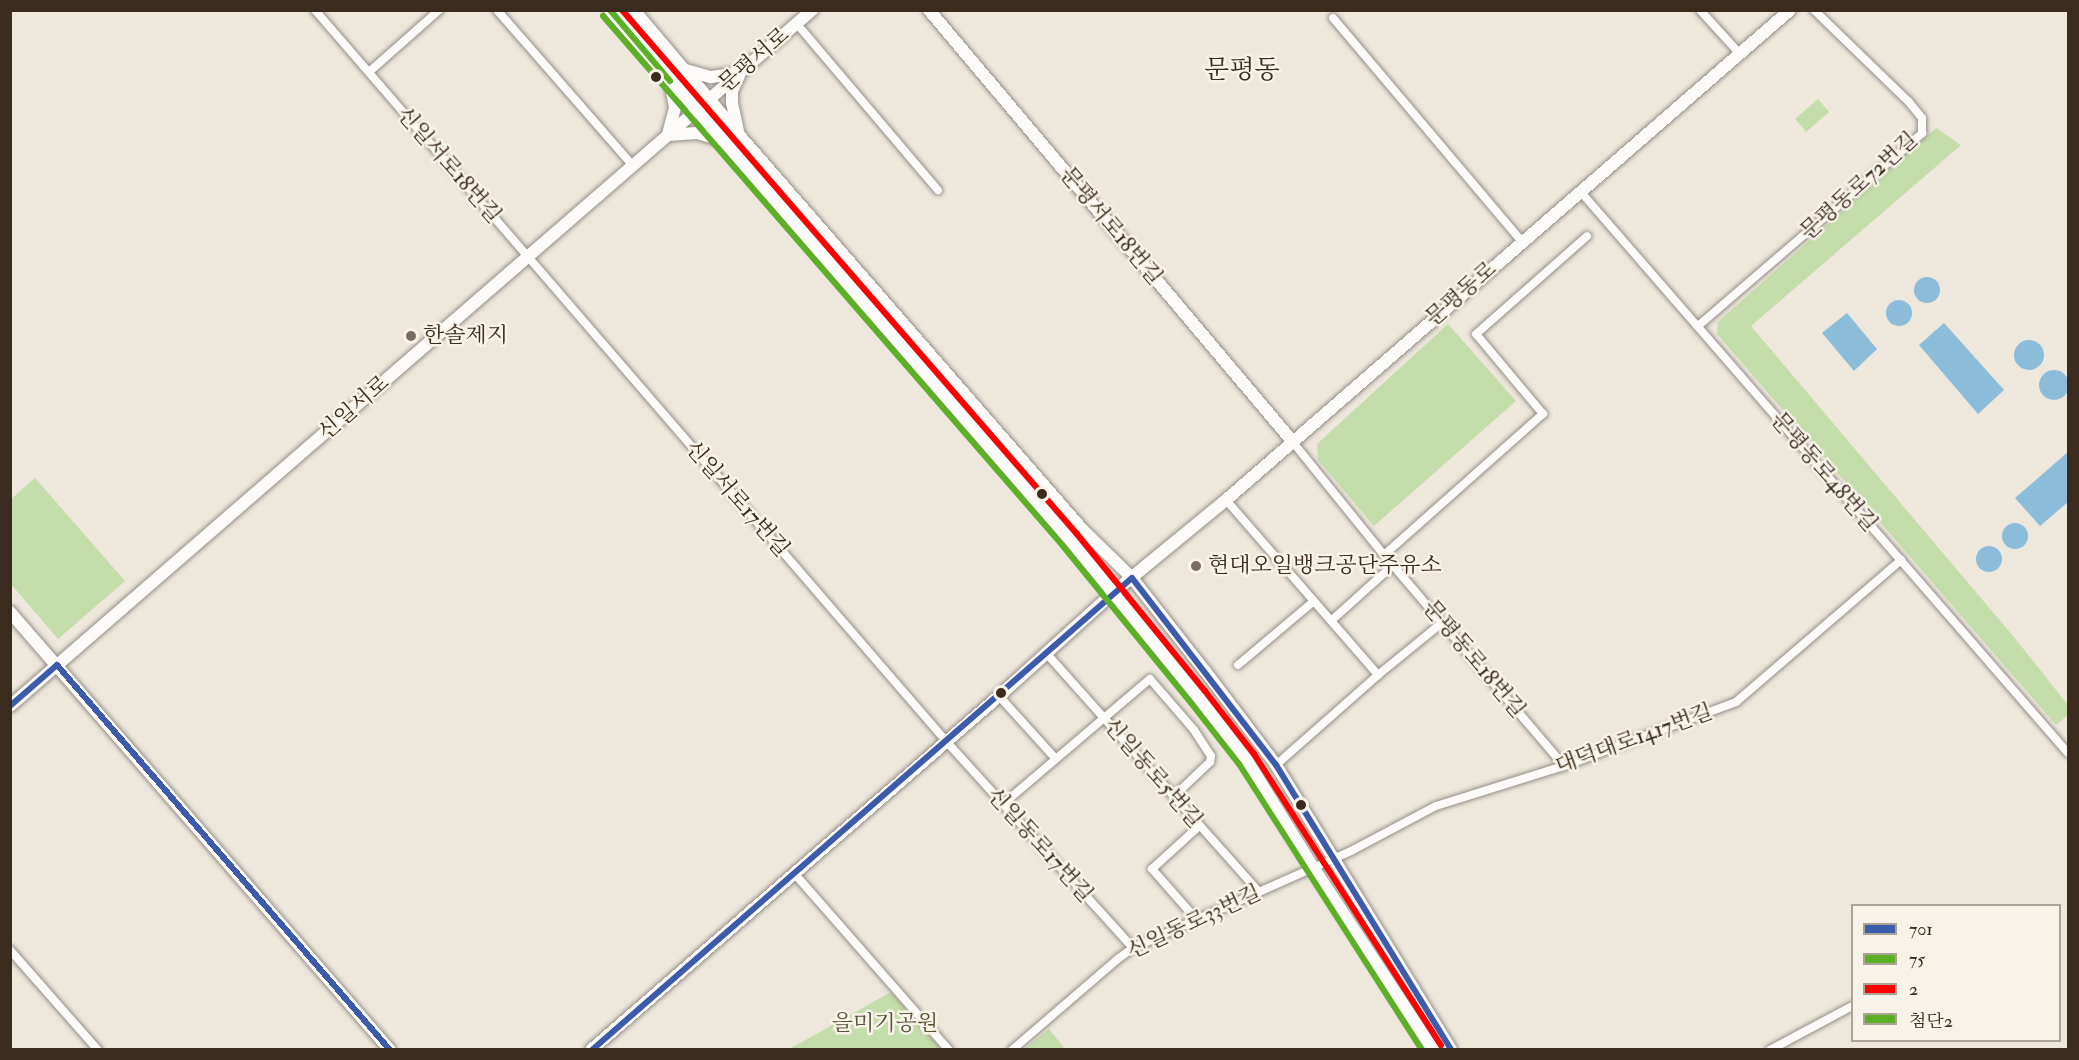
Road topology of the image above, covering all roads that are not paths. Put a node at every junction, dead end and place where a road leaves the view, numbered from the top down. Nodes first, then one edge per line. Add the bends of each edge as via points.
1 (315, 10) edge
2 (439, 10) edge
3 (497, 10) edge
4 (610, 10) edge
5 (634, 10) edge
6 (812, 10) edge
7 (929, 10) edge
8 (1700, 10) edge
9 (1790, 10) edge
10 (1814, 10) edge
11 (1333, 18) dead end
12 (797, 24) junction
13 (1740, 54) junction
14 (686, 70) junction
15 (369, 72) junction
16 (740, 74) junction
17 (670, 81) junction
18 (709, 99) junction
19 (696, 110) junction
20 (668, 135) junction
21 (740, 136) junction
22 (727, 142) junction
23 (632, 165) junction
24 (938, 190) dead end
25 (1580, 191) junction
26 (1587, 236) dead end
27 (1522, 242) junction
28 (528, 258) junction
29 (1698, 326) junction
30 (1292, 441) junction
31 (1226, 500) junction
32 (1384, 555) junction
33 (1900, 560) junction
34 (1393, 565) junction
35 (1132, 578) junction
36 (1114, 592) junction
37 (1314, 601) junction
38 (10, 612) edge
39 (1332, 620) junction
40 (1443, 622) junction
41 (1047, 654) junction
42 (57, 665) junction
43 (1238, 665) dead end
44 (1378, 675) junction
45 (999, 696) junction
46 (10, 706) edge
47 (1104, 717) junction
48 (946, 741) junction
49 (2068, 753) edge
50 (1055, 758) junction
51 (1276, 765) junction
52 (1564, 766) junction
53 (1174, 796) junction
54 (1003, 804) junction
55 (1198, 826) junction
56 (1332, 858) junction
57 (1313, 867) junction
58 (794, 873) junction
59 (1259, 892) junction
60 (1196, 919) junction
61 (1133, 948) junction
62 (10, 950) edge
63 (1851, 1007) edge
64 (98, 1050) edge
65 (390, 1050) edge
66 (591, 1050) edge
67 (949, 1050) edge
68 (1012, 1050) edge
69 (1433, 1050) edge
70 (1451, 1050) edge
71 (1770, 1050) edge

1 - 15 street, 신일서로18번길
2 - 15 street
3 - 23 street
4 - 17 main road
5 - 14 main road
6 - 12 main road, 문평서로
7 - 30 main road, 문평서로18번길
8 - 13 street
9 - 13 main road, 문평동로
10 - 29 street, 문평동로72번길 via 1908,101 1922,118 1922,133
11 - 27 street
12 - 16 main road, 문평서로
12 - 24 street
13 - 25 main road, 문평동로
14 - 16 main road via 711,77
14 - 18 main road
15 - 28 street, 신일서로18번길
16 - 18 main road, 문평서로
16 - 21 main road via 732,91 732,103
17 - 19 main road
17 - 20 main road via 675,107
18 - 19 main road, 문평서로
18 - 21 main road
19 - 20 main road, 신일서로
19 - 22 main road
20 - 22 main road via 697,133
20 - 23 main road, 신일서로
21 - 35 main road via 1082,529
22 - 36 main road
23 - 28 main road, 신일서로
25 - 27 main road, 문평동로
25 - 29 street, 문평동로48번길
26 - 32 street via 1476,334 1542,414
27 - 30 main road, 문평동로
28 - 42 main road, 신일서로
28 - 48 street, 신일서로17번길
29 - 33 street, 문평동로48번길
30 - 31 main road, 문평동로
30 - 32 street, 문평동로18번길
31 - 35 main road, 문평동로
31 - 37 street
32 - 34 street, 문평동로18번길
33 - 49 street, 문평동로48번길
33 - 52 street, 대덕대로1417번길 via 1736,702
34 - 39 street
34 - 40 street, 문평동로18번길
35 - 36 main road, 문평동로
35 - 51 main road
36 - 41 main road, 문평동로
36 - 57 main road via 1246,759
37 - 39 street
37 - 43 street
38 - 42 main road
39 - 44 street
40 - 44 street
40 - 52 street, 문평동로18번길
41 - 45 main road, 문평동로
41 - 47 street, 신일동로5번길
42 - 46 main road, 신일서로
42 - 65 main road
44 - 51 street
45 - 48 main road, 문평동로
45 - 50 street
47 - 50 street
47 - 53 street, 신일동로5번길
47 - 53 street via 1150,679 1211,756 1210,762
48 - 54 street, 신일동로17번길
48 - 58 main road, 문평동로
50 - 54 street
51 - 56 main road
52 - 56 street, 대덕대로1417번길 via 1436,806
53 - 55 street, 신일동로5번길
54 - 61 street, 신일동로17번길
55 - 59 street, 신일동로5번길
55 - 60 street via 1152,869
56 - 57 street, 신일동로33번길
56 - 70 main road
57 - 59 street, 신일동로33번길
57 - 69 main road
58 - 66 main road, 문평동로
58 - 67 street
59 - 60 street, 신일동로33번길
60 - 61 street, 신일동로33번길
61 - 68 street, 신일동로33번길
62 - 64 street
63 - 71 street

